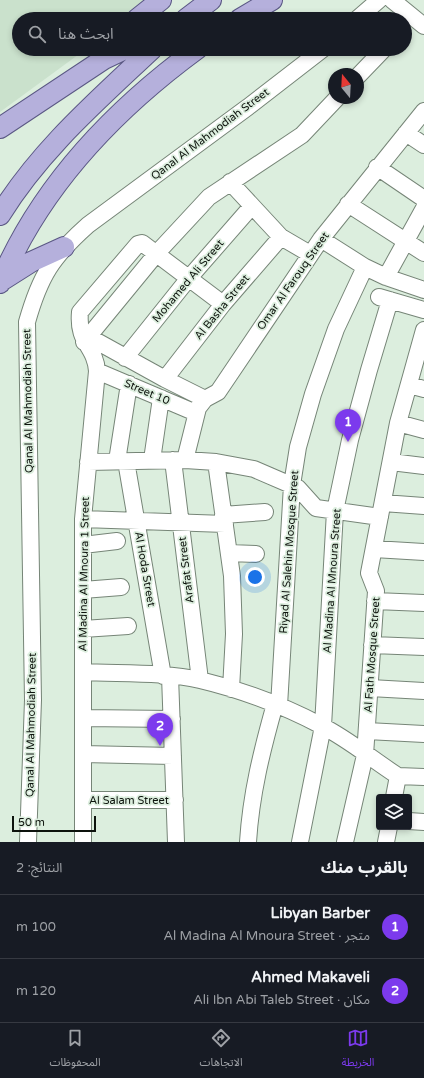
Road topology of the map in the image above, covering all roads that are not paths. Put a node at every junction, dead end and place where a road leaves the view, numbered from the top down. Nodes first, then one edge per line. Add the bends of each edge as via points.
1 (161, 0) edge
2 (211, 0) edge
3 (272, 0) edge
4 (379, 0) edge
5 (392, 0) edge
6 (146, 12) edge
7 (195, 12) edge
8 (252, 12) edge
9 (365, 12) edge
10 (403, 12) edge
11 (86, 56) edge
12 (110, 56) edge
13 (145, 56) edge
14 (188, 56) edge
15 (314, 56) edge
16 (377, 56) edge
17 (364, 70) edge
18 (331, 104) edge
19 (424, 112) edge
20 (0, 117) edge
21 (0, 128) edge
22 (406, 133) junction
23 (424, 145) edge
24 (377, 168) junction
25 (230, 182) junction
26 (424, 199) edge
27 (348, 204) junction
28 (252, 206) junction
29 (424, 208) edge
30 (0, 215) edge
31 (281, 237) junction
32 (321, 239) junction
33 (406, 241) junction
34 (64, 247) junction
35 (157, 253) junction
36 (424, 253) edge
37 (310, 254) junction
38 (365, 267) junction
39 (386, 277) junction
40 (189, 278) junction
41 (0, 282) edge
42 (424, 290) edge
43 (222, 304) junction
44 (424, 310) edge
45 (424, 334) edge
46 (86, 340) junction
47 (125, 358) junction
48 (98, 371) junction
49 (165, 379) junction
50 (129, 384) junction
51 (408, 385) junction
52 (424, 389) edge
53 (161, 398) junction
54 (205, 399) junction
55 (196, 413) junction
56 (398, 423) junction
57 (424, 430) edge
58 (152, 460) junction
59 (179, 460) junction
60 (122, 461) junction
61 (88, 462) junction
62 (216, 462) junction
63 (390, 462) junction
64 (424, 466) edge
65 (292, 485) junction
66 (424, 506) edge
67 (381, 510) junction
68 (335, 511) junction
69 (265, 512) dead end
70 (83, 519) junction
71 (224, 519) junction
72 (136, 521) junction
73 (180, 523) junction
74 (117, 541) dead end
75 (83, 545) junction
76 (374, 549) junction
77 (424, 552) edge
78 (229, 553) junction
79 (256, 554) dead end
80 (121, 587) dead end
81 (83, 590) junction
82 (375, 601) junction
83 (424, 604) edge
84 (128, 626) dead end
85 (83, 629) junction
86 (372, 645) junction
87 (424, 647) edge
88 (83, 672) junction
89 (167, 676) junction
90 (200, 680) junction
91 (370, 688) junction
92 (230, 689) junction
93 (424, 690) edge
94 (277, 705) junction
95 (83, 718) junction
96 (172, 719) junction
97 (323, 726) junction
98 (367, 731) junction
99 (424, 734) edge
100 (83, 754) junction
101 (366, 754) junction
102 (174, 756) junction
103 (398, 776) junction
104 (424, 777) edge
105 (395, 794) edge
106 (83, 800) junction
107 (175, 800) junction
108 (412, 821) edge
109 (424, 822) edge
110 (388, 830) edge
111 (28, 842) edge
112 (83, 842) edge
113 (176, 842) edge
114 (248, 842) edge
115 (300, 842) edge
116 (345, 842) edge
117 (386, 842) edge

1 - 6 main road
2 - 7 main road
3 - 8 main road
4 - 9 street
5 - 10 street
11 - 20 main road
12 - 21 main road
13 - 30 main road via 52,145
14 - 41 main road via 134,100 81,153 44,202
15 - 34 street, Qanal Al Mahmodiah Street via 88,225
16 - 17 street
18 - 25 street via 302,135
19 - 22 street, Omar Al Farouq Street
22 - 23 street
22 - 24 street, Omar Al Farouq Street
24 - 26 street
24 - 27 street, Omar Al Farouq Street
25 - 28 street
25 - 35 street via 209,197
27 - 32 street, Omar Al Farouq Street
27 - 33 street
28 - 31 street
28 - 40 street, Mohamed Ali Street
29 - 33 street
31 - 37 street
31 - 43 street, Al Basha Street
32 - 37 street, Omar Al Farouq Street
32 - 38 street
33 - 36 street
33 - 39 street
34 - 41 main road via 31,262
34 - 111 street, Qanal Al Mahmodiah Street via 49,266 36,291 27,322 33,700
35 - 40 street
35 - 46 street
35 - 46 street, Al Madina Al Mnoura 1 Street via 144,243 138,244 80,312 79,324
37 - 54 street, Omar Al Farouq Street via 218,392
38 - 39 street
38 - 65 street, Riyad Al Salehin Mosque Street via 336,329 313,394 298,447
39 - 42 street
40 - 43 street
40 - 47 street, Mohamed Ali Street
43 - 49 street, Al Basha Street
44 - 68 street, Al Madina Al Mnoura Street via 385,299
45 - 51 street, Al Fath Mosque Street
46 - 47 street
46 - 48 street, Al Madina Al Mnoura 1 Street
47 - 49 street
48 - 50 street, Street 10
48 - 61 street, Al Madina Al Mnoura 1 Street
49 - 54 street
50 - 53 street, Street 10
50 - 60 street, Al Hoda Street
51 - 52 street
51 - 56 street, Al Fath Mosque Street
53 - 55 street, Street 10
53 - 58 street
54 - 55 street, Omar Al Farouq Street
55 - 59 street, Omar Al Farouq Street
56 - 57 street
56 - 63 street, Al Fath Mosque Street
58 - 59 street
58 - 60 street
59 - 62 street
59 - 73 street, Arafat Street
60 - 61 street
60 - 72 street, Al Hoda Street
61 - 70 street, Al Madina Al Mnoura 1 Street
62 - 65 street via 254,469
62 - 71 street
63 - 64 street
63 - 67 street, Al Fath Mosque Street
65 - 68 street via 316,508
65 - 94 street, Riyad Al Salehin Mosque Street
66 - 67 street
67 - 68 street
67 - 76 street, Al Fath Mosque Street
68 - 97 street, Al Madina Al Mnoura Street
69 - 71 street
70 - 72 street
70 - 75 street, Al Madina Al Mnoura 1 Street
71 - 73 street
71 - 78 street
72 - 73 street
72 - 89 street, Al Hoda Street
73 - 90 street, Arafat Street
74 - 75 street
75 - 81 street, Al Madina Al Mnoura 1 Street
76 - 77 street
76 - 82 street, Al Fath Mosque Street via 369,573 375,586
78 - 79 street
78 - 92 street via 234,634
80 - 81 street
81 - 85 street, Al Madina Al Mnoura 1 Street
82 - 83 street
82 - 86 street, Al Fath Mosque Street
84 - 85 street
85 - 88 street, Al Madina Al Mnoura 1 Street
86 - 87 street
86 - 91 street, Al Fath Mosque Street
88 - 89 street
88 - 95 street, Al Madina Al Mnoura 1 Street
89 - 90 street
89 - 96 street, Al Hoda Street
90 - 92 street
91 - 93 street
91 - 98 street, Al Fath Mosque Street
92 - 94 street
94 - 97 street
94 - 114 street, Riyad Al Salehin Mosque Street via 259,757
95 - 96 street
95 - 100 street, Al Madina Al Mnoura 1 Street
96 - 102 street, Al Hoda Street
97 - 101 street
97 - 115 street, Al Madina Al Mnoura Street
98 - 99 street
98 - 101 street, Al Fath Mosque Street
100 - 102 street
100 - 106 street, Al Madina Al Mnoura 1 Street
101 - 103 street
101 - 116 street, Al Fath Mosque Street
102 - 107 street, Al Hoda Street
103 - 104 street
103 - 105 street
106 - 107 street, Al Salam Street
106 - 112 street, Al Madina Al Mnoura 1 Street
107 - 113 street, Al Hoda Street
108 - 109 street
110 - 117 street

